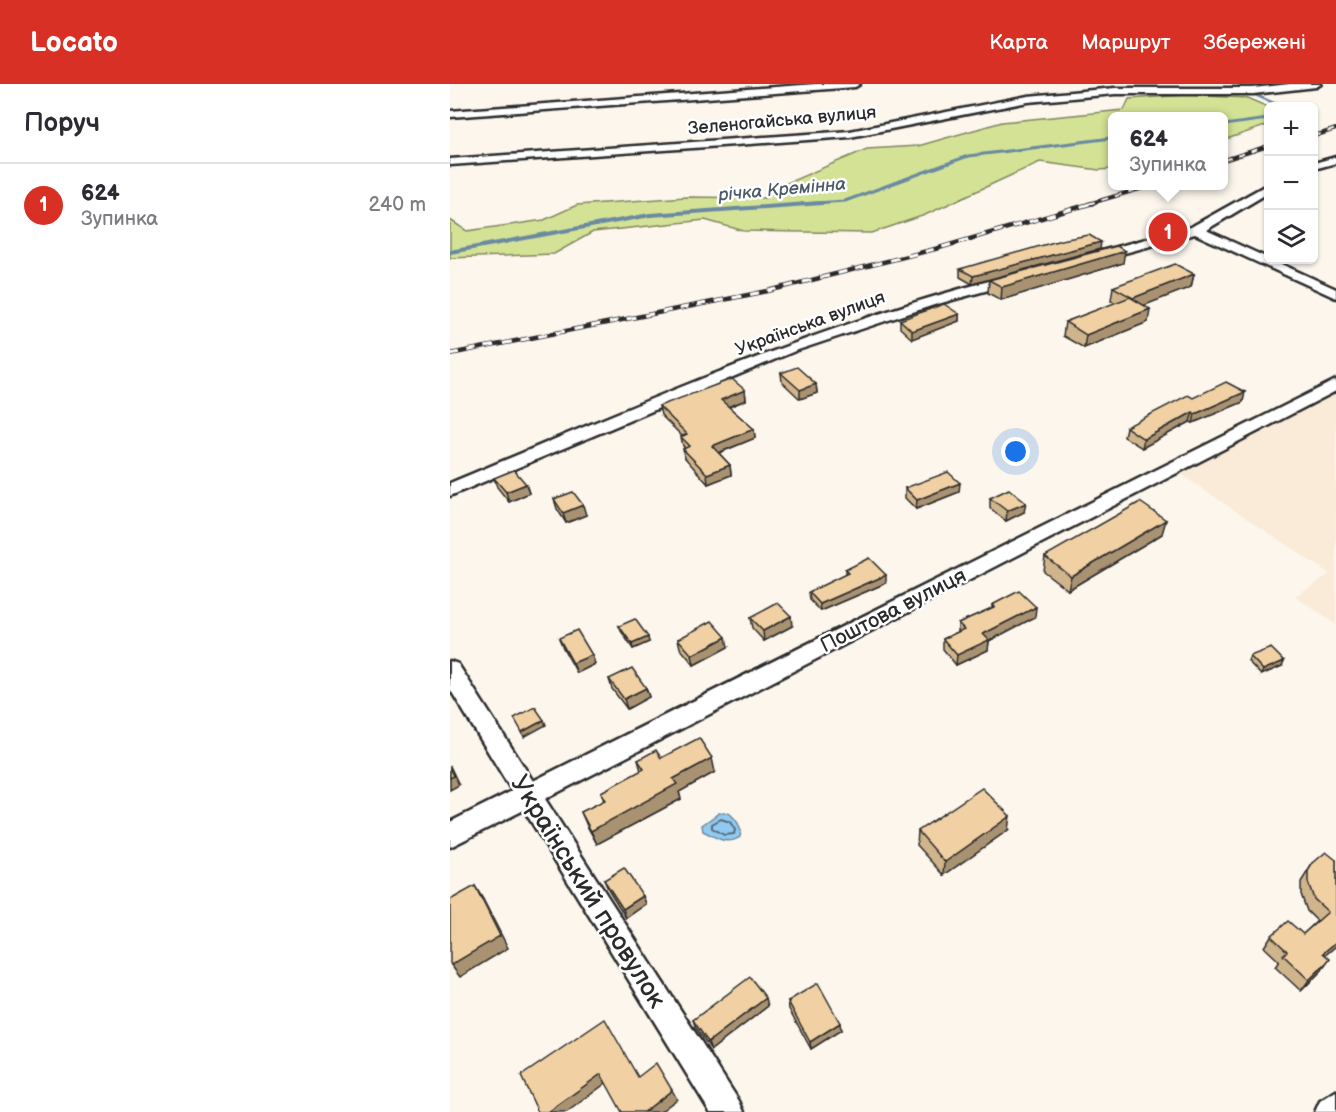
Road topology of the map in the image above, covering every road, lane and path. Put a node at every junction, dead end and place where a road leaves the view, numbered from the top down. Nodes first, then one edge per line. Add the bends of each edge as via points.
1 (855, 84) edge
2 (1103, 84) edge
3 (1316, 84) edge
4 (1115, 91) junction
5 (450, 114) edge
6 (1336, 160) edge
7 (450, 162) edge
8 (1318, 165) edge
9 (1264, 191) edge
10 (1196, 230) junction
11 (1085, 260) edge
12 (1029, 275) edge
13 (1336, 294) edge
14 (1336, 385) edge
15 (450, 490) edge
16 (450, 670) edge
17 (530, 795) junction
18 (450, 836) edge
19 (1336, 1107) edge
20 (728, 1112) edge
21 (1331, 1112) edge

1 - 5 street
2 - 4 street
3 - 4 street, Зеленогайська вулиця via 1249,91
4 - 7 street, Зеленогайська вулиця via 1028,99 850,134
6 - 8 street
9 - 10 street
10 - 11 street
10 - 13 street
12 - 15 street, Українська вулиця via 929,302 790,348
14 - 17 street, Поштова вулиця
16 - 17 street, Український провулок
17 - 18 street, Поштова вулиця
17 - 20 street, Український провулок
19 - 21 street

